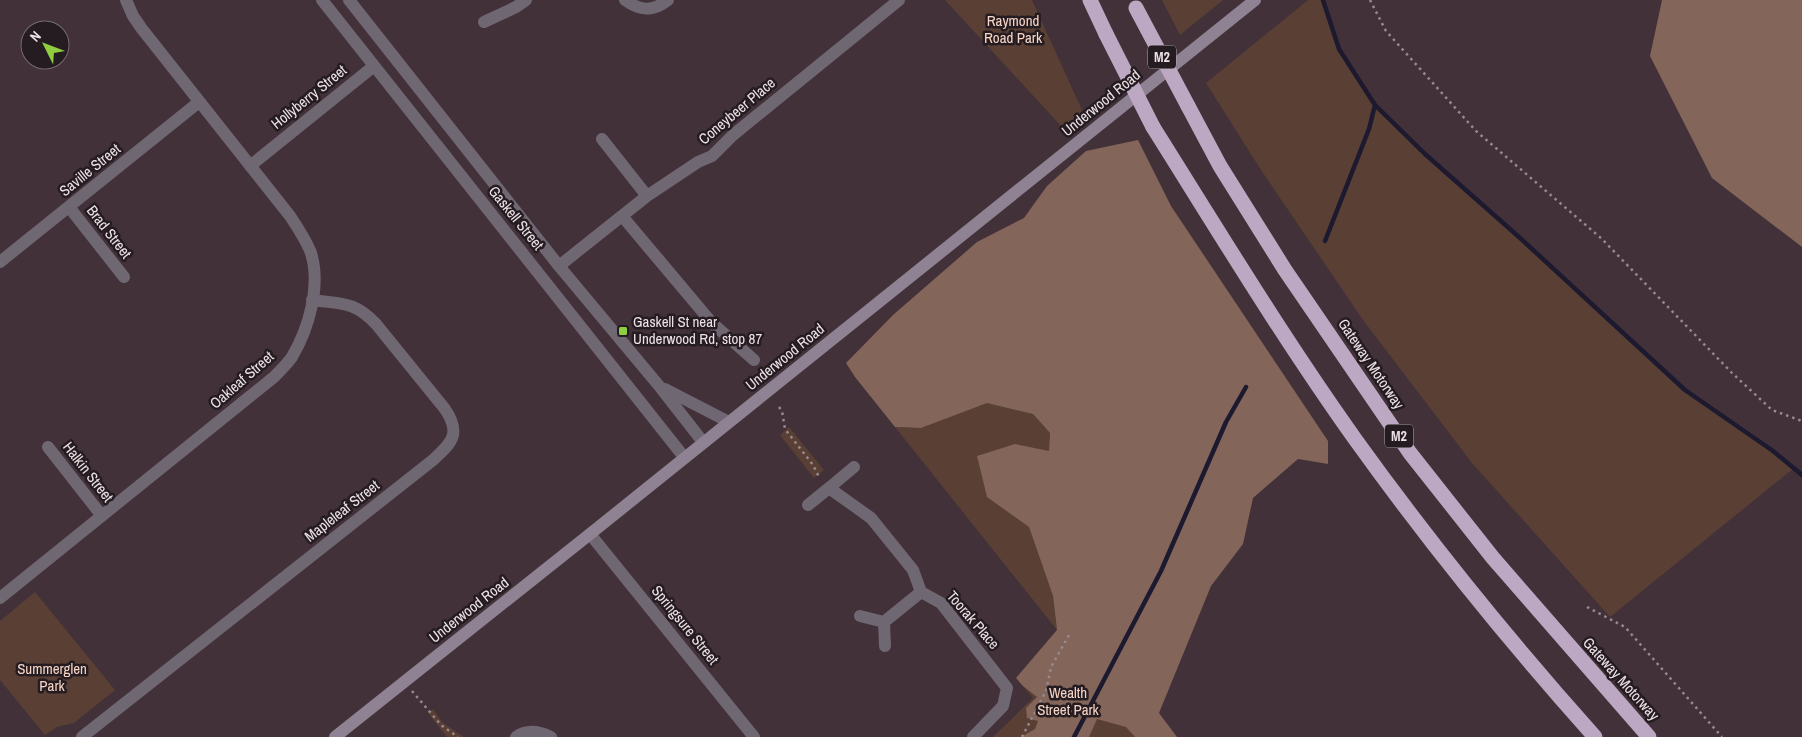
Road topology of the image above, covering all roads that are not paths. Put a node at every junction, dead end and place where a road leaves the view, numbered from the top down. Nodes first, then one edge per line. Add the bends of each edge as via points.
1 (126, 0) edge
2 (322, 0) edge
3 (349, 0) edge
4 (526, 0) edge
5 (625, 0) edge
6 (668, 0) edge
7 (899, 0) edge
8 (1090, 0) edge
9 (1255, 0) edge
10 (1134, 4) edge
11 (484, 22) dead end
12 (389, 53) junction
13 (374, 66) junction
14 (200, 102) junction
15 (602, 139) dead end
16 (250, 166) junction
17 (647, 196) junction
18 (69, 207) junction
19 (622, 216) junction
20 (0, 262) edge
21 (560, 266) junction
22 (124, 277) dead end
23 (544, 278) junction
24 (312, 300) junction
25 (754, 360) dead end
26 (660, 387) junction
27 (729, 422) junction
28 (703, 442) junction
29 (48, 447) dead end
30 (684, 457) junction
31 (854, 467) dead end
32 (829, 488) junction
33 (808, 504) dead end
34 (102, 516) junction
35 (590, 534) junction
36 (921, 592) junction
37 (0, 598) edge
38 (860, 616) dead end
39 (884, 622) junction
40 (884, 646) dead end
41 (82, 737) edge
42 (335, 737) edge
43 (516, 737) edge
44 (551, 737) edge
45 (754, 737) edge
46 (973, 737) edge
47 (1595, 737) edge
48 (1649, 737) edge

1 - 14 street, Oakleaf Street via 132,16
2 - 13 street, Gaskell Street
3 - 12 street, Gaskell Street
4 - 11 street
5 - 6 street via 646,10
7 - 17 street, Coneybeer Place via 733,135 712,156
8 - 47 highway, M2, bridge via 1153,127 1263,303 1355,438 1528,662
9 - 27 main road, Underwood Road
10 - 48 highway, Gateway Motorway / M2, bridge via 1220,166 1285,270 1410,452 1493,558
12 - 13 street, Hollyberry Street
12 - 21 street, Gaskell Street
13 - 16 street, Hollyberry Street
13 - 23 street, Gaskell Street
14 - 16 street, Oakleaf Street
14 - 18 street, Saville Street
15 - 17 street
16 - 24 street, Oakleaf Street via 302,234 311,254
17 - 19 street, Coneybeer Place
18 - 20 street, Saville Street
18 - 22 street, Brad Street
19 - 21 street, Coneybeer Place
19 - 25 street via 712,323
21 - 23 street, Coneybeer Place
21 - 26 street, Gaskell Street
23 - 30 street, Gaskell Street
24 - 34 street, Oakleaf Street via 302,338 291,359 274,378
24 - 41 street, Mapleleaf Street via 353,306 365,312 453,421 454,433 448,447
26 - 27 street, Gaskell Street
26 - 28 street, Gaskell Street
27 - 28 main road, Underwood Road
28 - 30 main road, Underwood Road
29 - 34 street, Halkin Street
30 - 35 main road, Underwood Road
31 - 32 street
32 - 33 street
32 - 36 street via 871,518 914,570
34 - 37 street, Oakleaf Street
35 - 42 main road, Underwood Road
35 - 45 street, Springsure Street
36 - 39 street
36 - 46 street, Toorak Place via 941,603 1007,688 1003,706
38 - 39 street
39 - 40 street
43 - 44 street via 523,732 538,732

